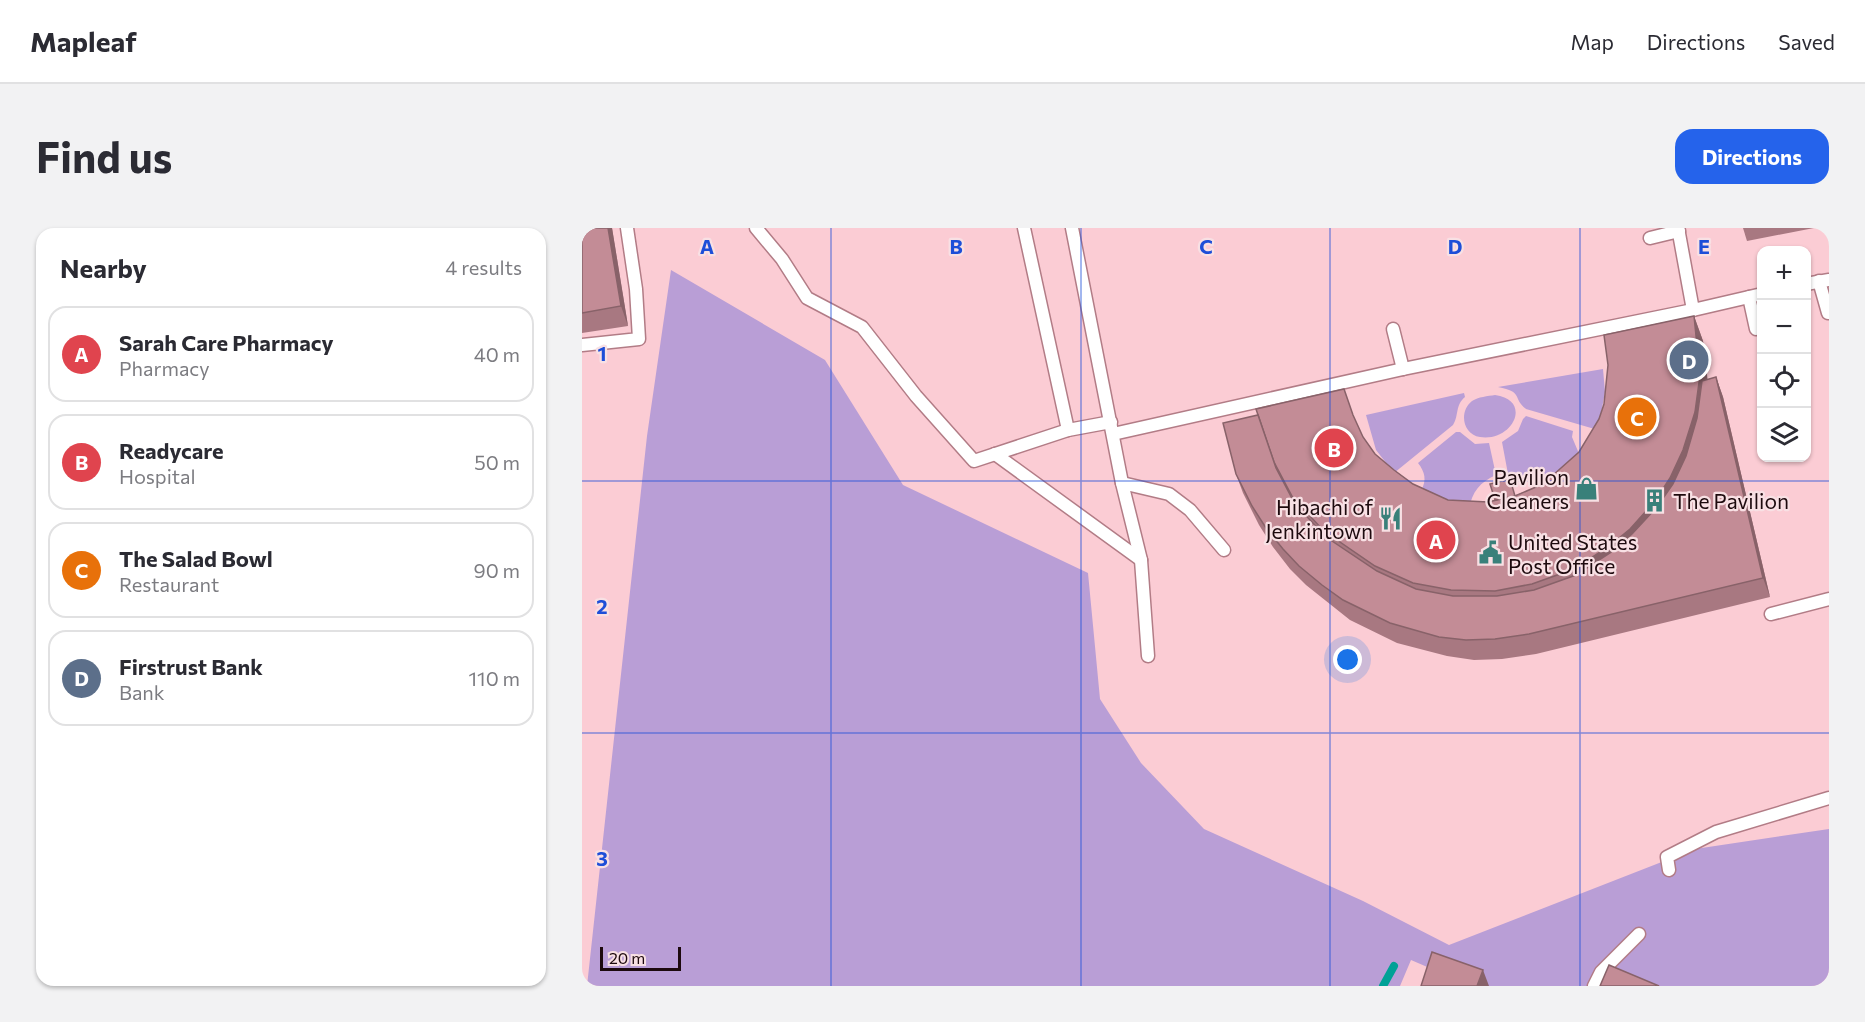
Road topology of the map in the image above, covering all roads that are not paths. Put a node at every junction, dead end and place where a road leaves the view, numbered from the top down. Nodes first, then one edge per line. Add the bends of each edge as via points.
1 (627, 228) edge
2 (756, 228) edge
3 (1024, 228) edge
4 (1072, 228) edge
5 (1678, 230) edge
6 (1650, 237) dead end
7 (1824, 280) edge
8 (1755, 295) edge
9 (1693, 310) junction
10 (1828, 313) edge
11 (1393, 329) dead end
12 (1756, 329) dead end
13 (582, 345) edge
14 (1403, 369) junction
15 (1112, 428) junction
16 (1068, 430) junction
17 (995, 454) junction
18 (1122, 483) junction
19 (1224, 549) dead end
20 (1141, 560) junction
21 (1829, 599) edge
22 (1771, 614) dead end
23 (1148, 656) dead end
24 (1829, 798) edge
25 (1669, 870) dead end
26 (1639, 934) dead end
27 (1594, 986) edge

1 - 13 lane via 639,339
2 - 17 lane via 807,298 862,327 974,461
3 - 16 lane
4 - 15 lane
5 - 6 lane
5 - 9 lane
7 - 10 lane
8 - 9 lane
8 - 12 lane
9 - 14 lane
11 - 14 lane
14 - 15 lane
15 - 16 lane
15 - 18 lane
16 - 17 lane
17 - 20 lane
18 - 19 lane via 1169,494 1190,510
18 - 20 lane
20 - 23 lane
21 - 22 lane
24 - 25 lane via 1716,832 1666,857
26 - 27 lane via 1601,972

